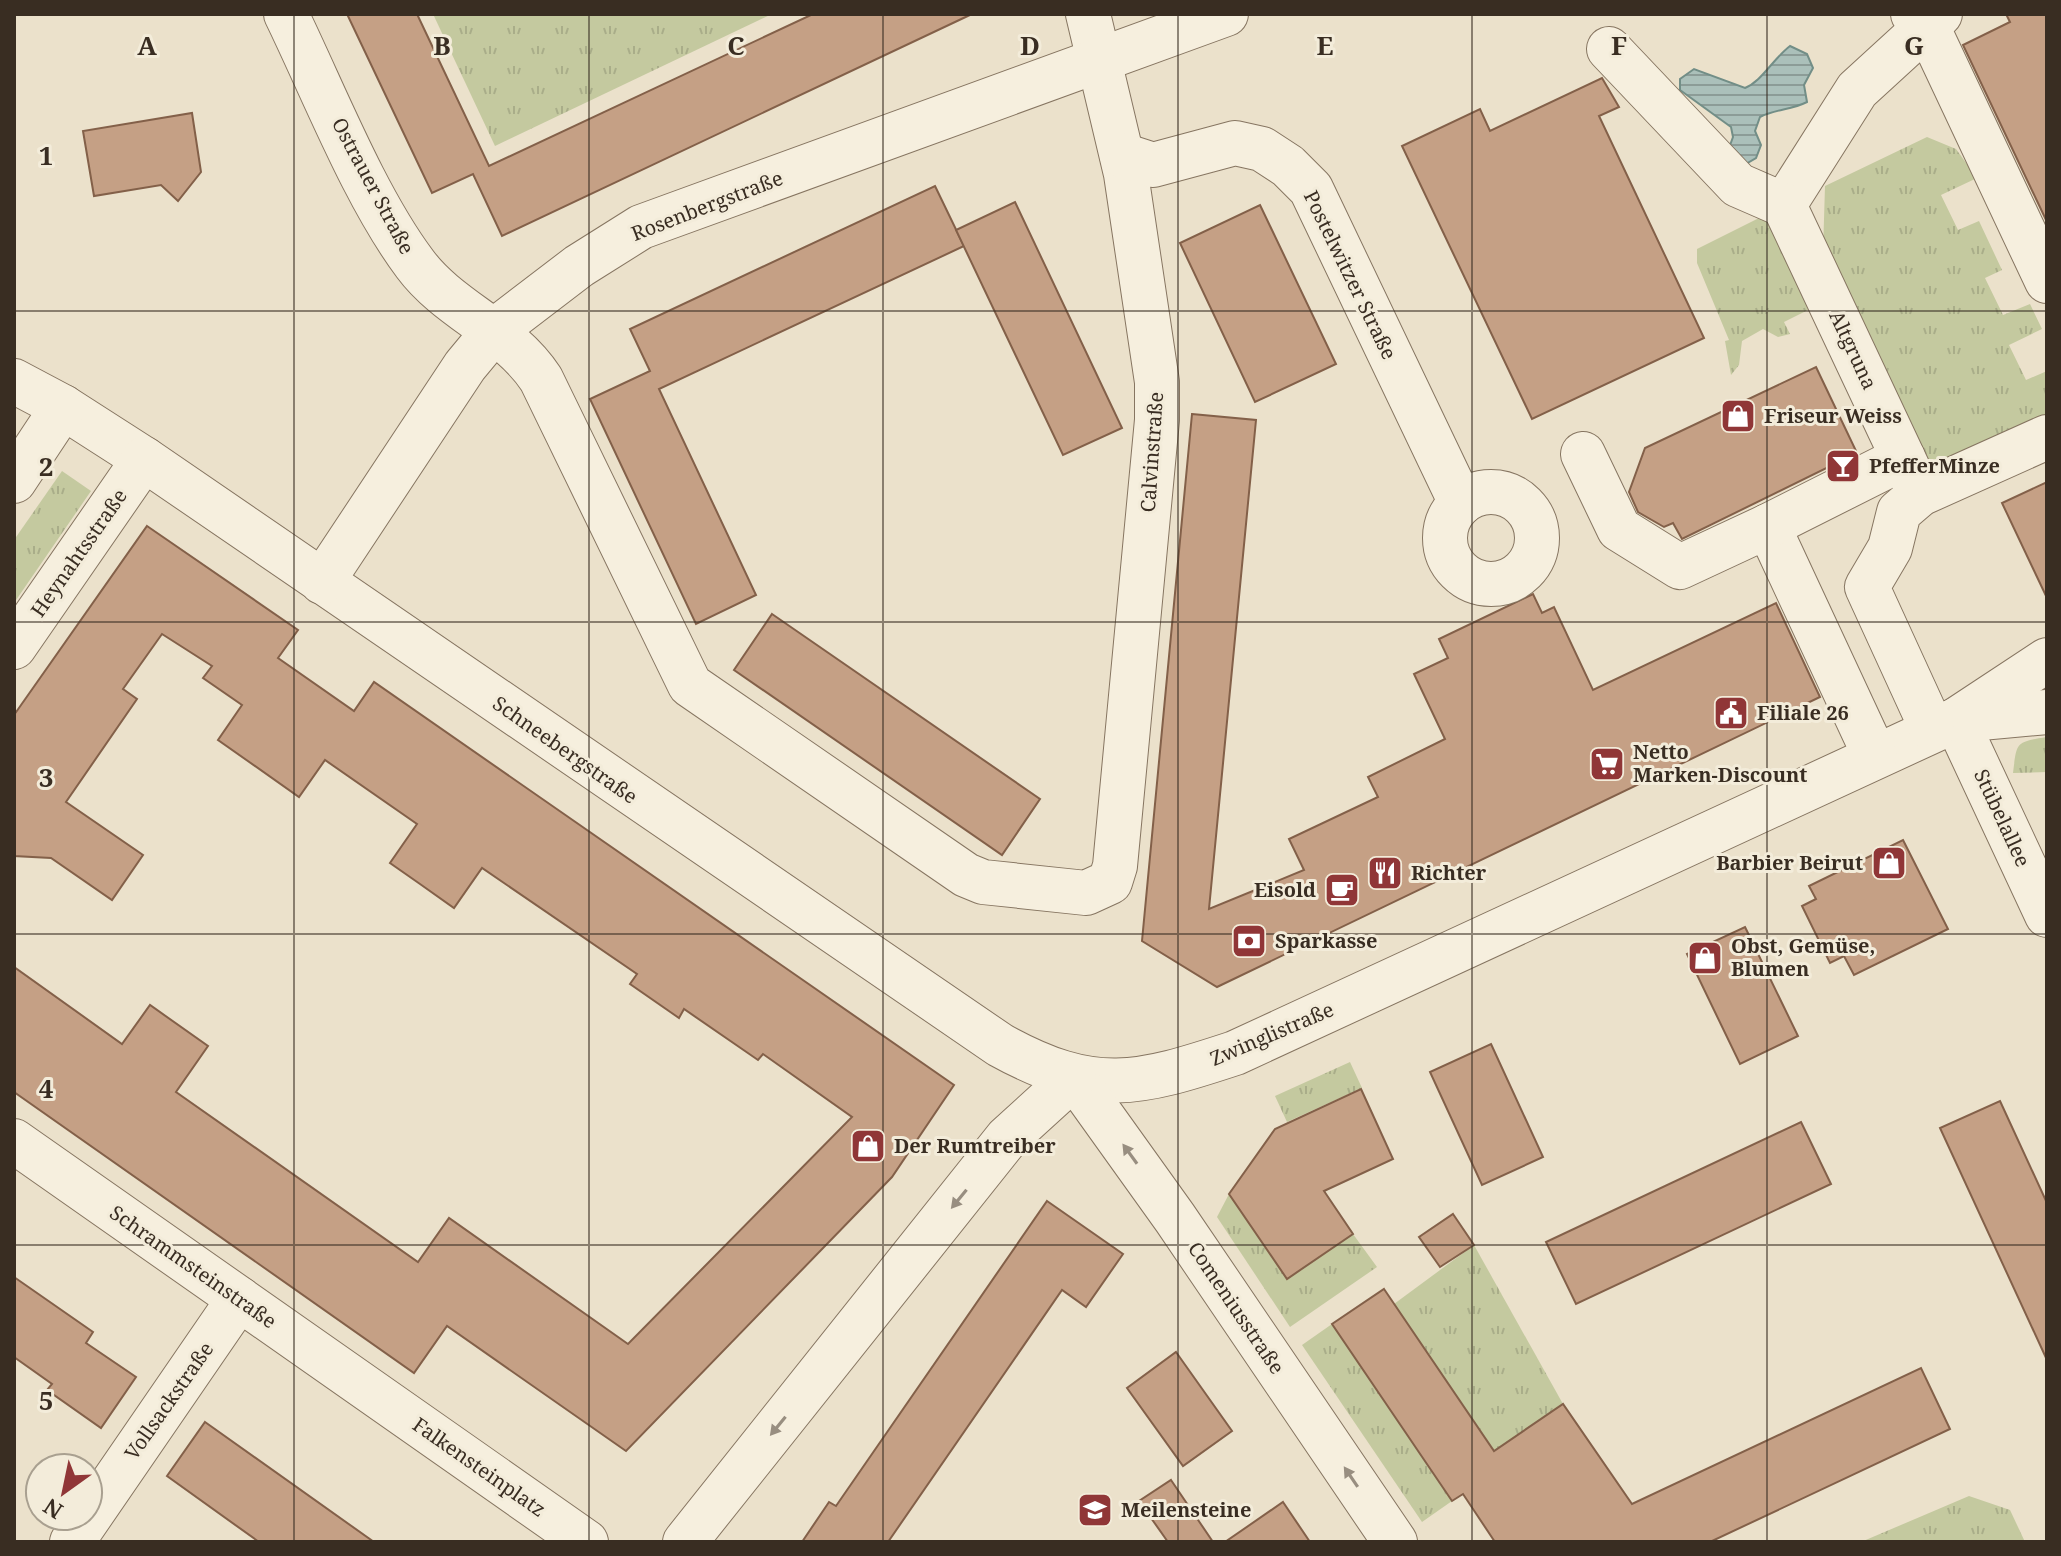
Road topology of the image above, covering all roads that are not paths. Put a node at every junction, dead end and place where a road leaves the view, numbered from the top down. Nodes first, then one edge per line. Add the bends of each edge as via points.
1 (286, 14) edge
2 (1088, 14) edge
3 (1226, 14) edge
4 (1927, 18) edge
5 (1609, 49) dead end
6 (1100, 61) junction
7 (1122, 155) junction
8 (1784, 205) junction
9 (2047, 281) edge
10 (494, 331) junction
11 (14, 381) edge
12 (63, 407) junction
13 (2047, 437) edge
14 (1583, 454) dead end
15 (144, 459) junction
16 (1912, 476) junction
17 (14, 481) edge
18 (1461, 503) dead end
19 (1768, 526) junction
20 (322, 582) junction
21 (1867, 587) junction
22 (1822, 637) junction
23 (14, 647) edge
24 (2047, 660) edge
25 (2047, 712) edge
26 (1944, 725) junction
27 (1875, 756) junction
28 (2047, 915) edge
29 (1074, 1077) junction
30 (14, 1141) edge
31 (239, 1299) junction
32 (372, 1392) joint
33 (72, 1542) edge
34 (586, 1542) edge
35 (685, 1542) edge
36 (1395, 1542) edge

1 - 10 street, Ostrauer Straße via 383,213 416,266
2 - 6 street, Calvinstraße
3 - 6 street, Rosenbergstraße
4 - 8 street via 1857,90
4 - 9 street
5 - 8 street via 1738,185
6 - 7 street, Calvinstraße
6 - 10 street, Rosenbergstraße via 641,227
7 - 10 street, Calvinstraße via 1157,382 1157,420 1115,866 1110,882 1086,893 983,882 966,875 690,685 541,379 528,358
7 - 18 street, Postelwitzer Straße via 1153,165 1235,143 1262,149 1311,189
8 - 16 street, Altgruna
10 - 20 street, Rosenbergstraße via 465,366
11 - 12 street, Schneebergstraße
12 - 15 street, Schneebergstraße
12 - 17 street
13 - 16 street
14 - 19 street via 1619,529 1680,567
15 - 20 street, Schneebergstraße
15 - 23 street, Heynahtsstraße
16 - 19 street
16 - 21 street via 1890,548
19 - 22 street
20 - 29 street, Schneebergstraße via 1000,1045 1039,1067
21 - 22 street
21 - 26 street
22 - 27 street
24 - 26 street, Zwinglistraße
25 - 26 street, Zwinglistraße
26 - 27 street, Zwinglistraße
26 - 28 street, Stübelallee
27 - 29 street, Zwinglistraße via 1235,1053 1118,1084
29 -> 35 street via 1007,1138
36 -> 29 street, Comeniusstraße
30 - 31 street, Schrammsteinstraße
31 - 32 street, Schrammsteinstraße
31 - 33 street, Vollsackstraße
32 - 34 street, Falkensteinplatz

